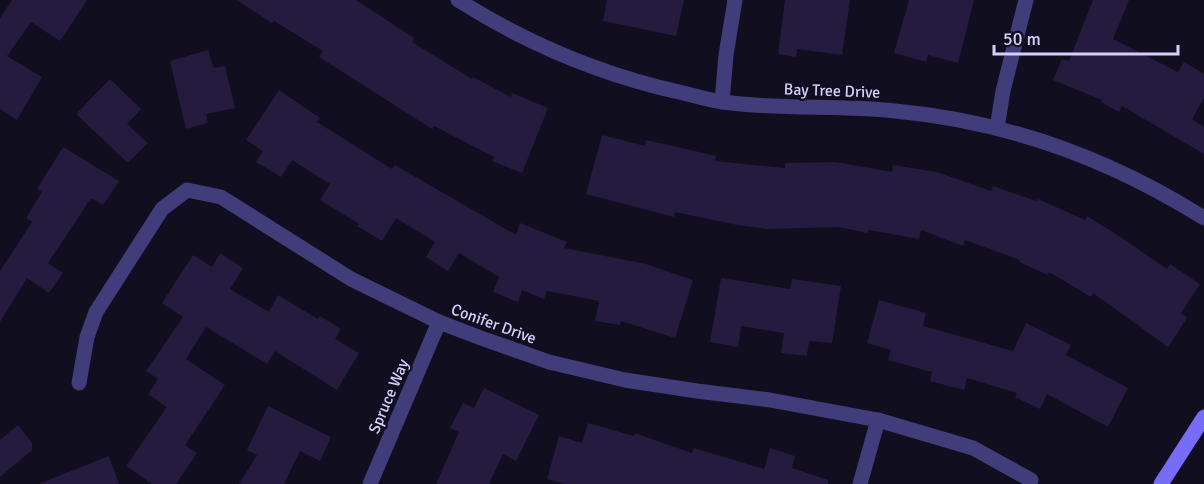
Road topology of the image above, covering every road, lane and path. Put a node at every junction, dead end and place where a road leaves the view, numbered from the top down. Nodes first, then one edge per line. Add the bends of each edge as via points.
1 (458, 0) edge
2 (735, 0) edge
3 (1026, 0) edge
4 (722, 102) junction
5 (997, 128) junction
6 (1204, 218) edge
7 (440, 322) junction
8 (79, 383) dead end
9 (1204, 417) edge
10 (878, 420) junction
11 (1031, 480) dead end
12 (370, 484) edge
13 (860, 484) edge
14 (1161, 484) edge

1 - 4 street, Bay Tree Drive via 535,44 593,69
2 - 4 street
3 - 5 street
4 - 5 street, Bay Tree Drive via 894,111
5 - 6 street, Bay Tree Drive via 1100,163
7 - 8 street, Conifer Drive via 351,279 221,197 187,190 162,209 96,312
7 - 10 street, Conifer Drive via 549,362 625,380
7 - 12 street, Spruce Way
9 - 14 street
10 - 11 street, Conifer Drive via 973,448
10 - 13 street

